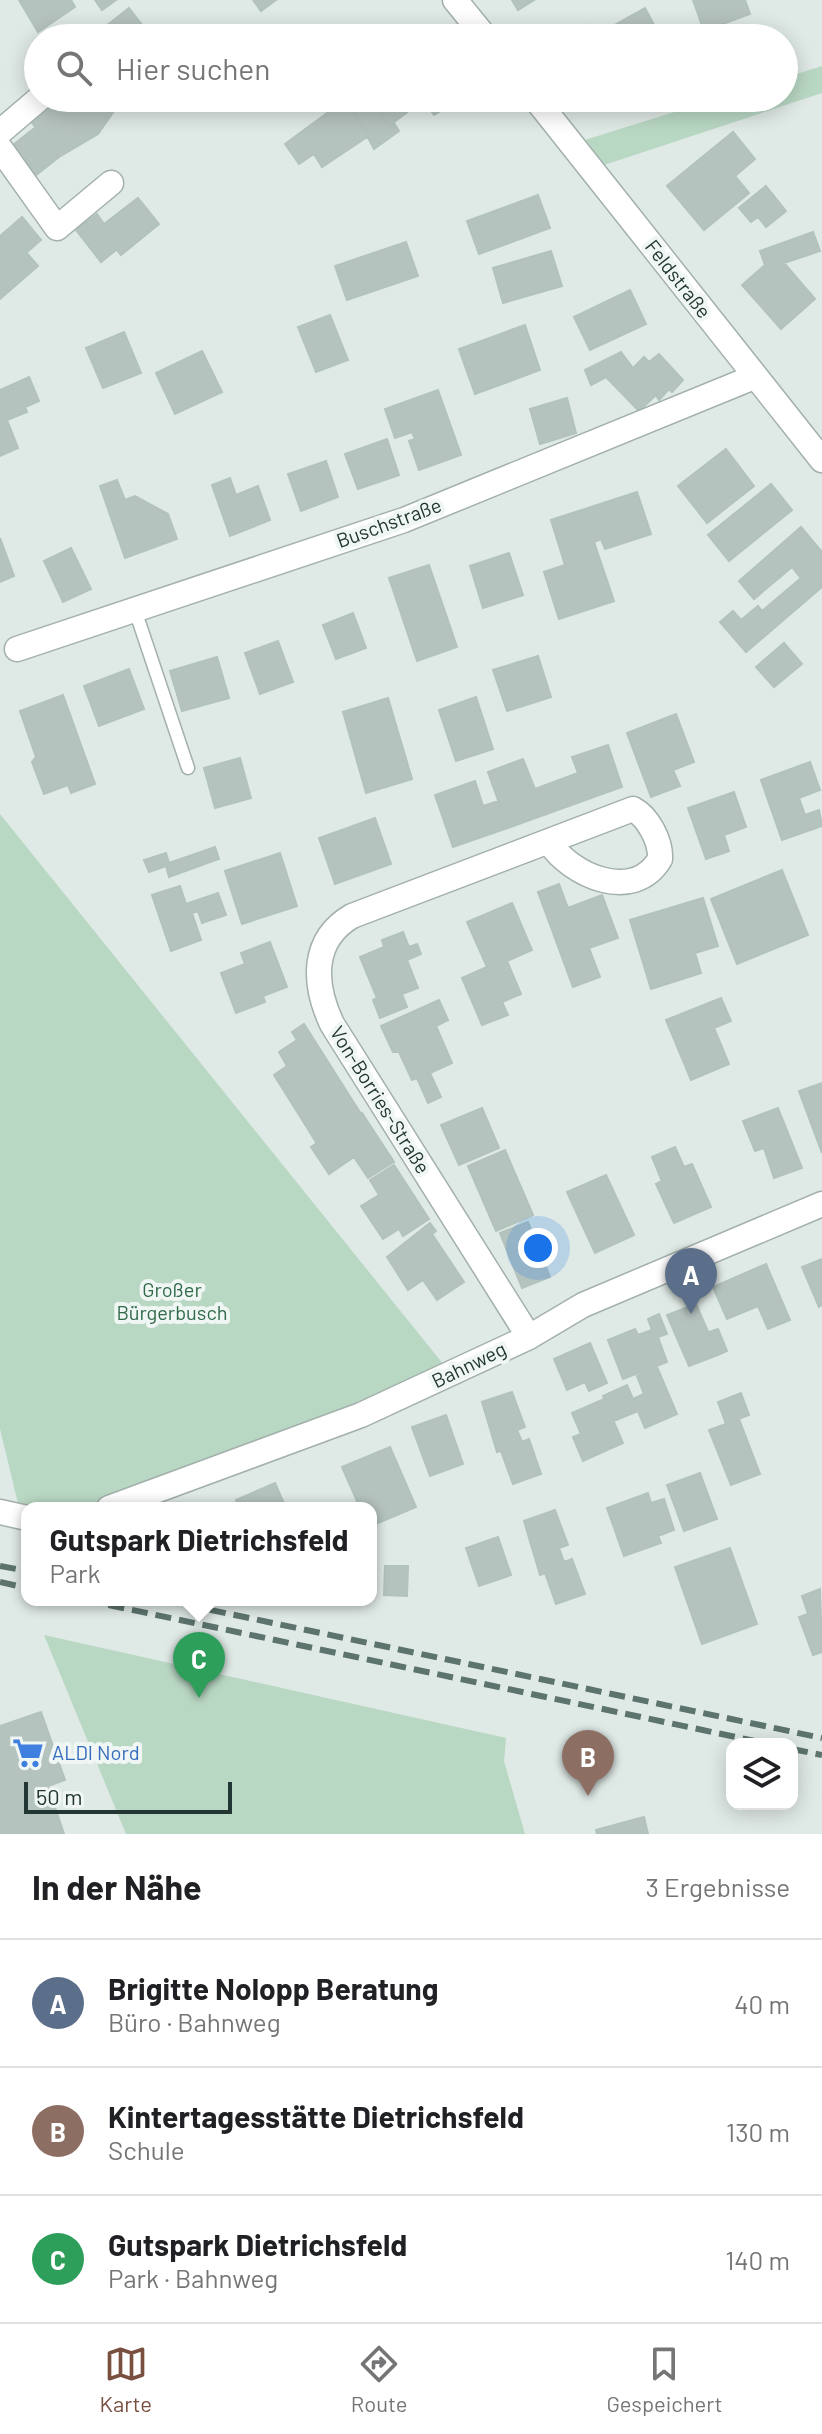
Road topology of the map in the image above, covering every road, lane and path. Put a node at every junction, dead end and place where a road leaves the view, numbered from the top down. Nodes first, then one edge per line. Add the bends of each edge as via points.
1 (455, 0) edge
2 (475, 24) edge
3 (24, 112) edge
4 (546, 112) edge
5 (0, 132) edge
6 (0, 148) edge
7 (111, 183) dead end
8 (754, 377) junction
9 (822, 460) edge
10 (135, 610) junction
11 (17, 649) dead end
12 (188, 768) dead end
13 (549, 842) dead end
14 (822, 1204) edge
15 (529, 1337) junction
16 (125, 1502) edge
17 (0, 1512) edge
18 (21, 1517) edge

1 - 2 street
3 - 5 street
4 - 8 street, Feldstraße
6 - 7 street via 57,228
8 - 9 street, Feldstraße
8 - 10 street, Buschstraße via 404,520
10 - 11 street, Buschstraße
10 - 12 lane
13 - 15 street, Von-Borries-Straße via 352,916 320,949 318,966 332,1024
14 - 15 street, Bahnweg via 583,1305
15 - 16 street, Bahnweg via 361,1415
17 - 18 street

